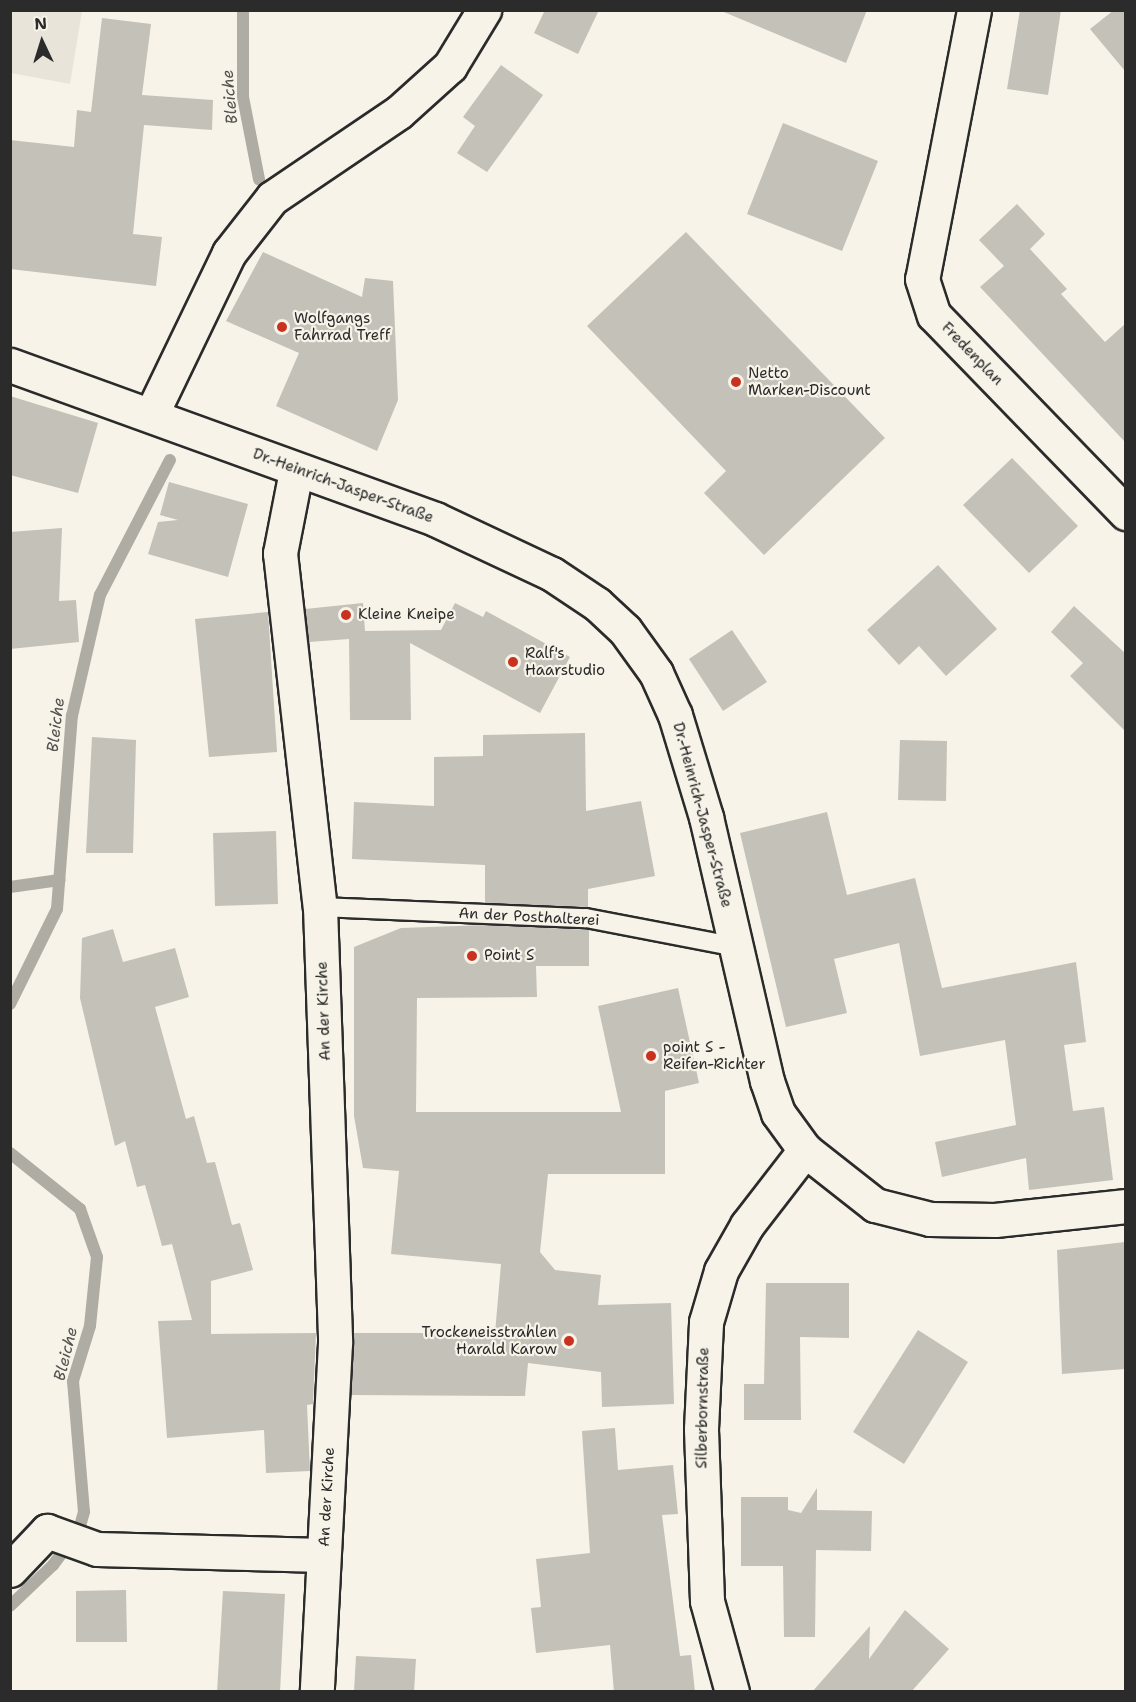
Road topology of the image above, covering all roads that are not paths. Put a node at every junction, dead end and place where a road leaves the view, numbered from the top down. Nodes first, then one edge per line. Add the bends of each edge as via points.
1 (484, 10) edge
2 (974, 10) edge
3 (10, 365) edge
4 (152, 413) junction
5 (296, 471) junction
6 (1125, 513) edge
7 (320, 907) junction
8 (736, 947) junction
9 (805, 1149) junction
10 (1125, 1206) edge
11 (323, 1555) junction
12 (10, 1569) edge
13 (317, 1692) edge
14 (732, 1692) edge

1 - 4 street via 450,66 399,112 272,198 229,253
2 - 6 street, Fredenplan via 922,279 934,315
3 - 4 street, Dr.-Heinrich-Jasper-Straße
4 - 5 street, Dr.-Heinrich-Jasper-Straße
5 - 7 street, An der Kirche via 280,553
5 - 8 street, Dr.-Heinrich-Jasper-Straße via 435,519 510,553 588,598 625,630 656,673 675,715
7 - 8 lane, An der Posthalterei via 586,918
7 - 11 street, An der Kirche via 335,1343
8 - 9 street, Dr.-Heinrich-Jasper-Straße via 778,1113
9 - 10 street, Dr.-Heinrich-Jasper-Straße via 875,1205 930,1219 995,1220
9 - 14 street, Silberbornstraße via 742,1234 721,1271 706,1322 701,1429 707,1601
11 - 12 street, An der Kirche via 97,1549 47,1531
11 - 13 street, An der Kirche

